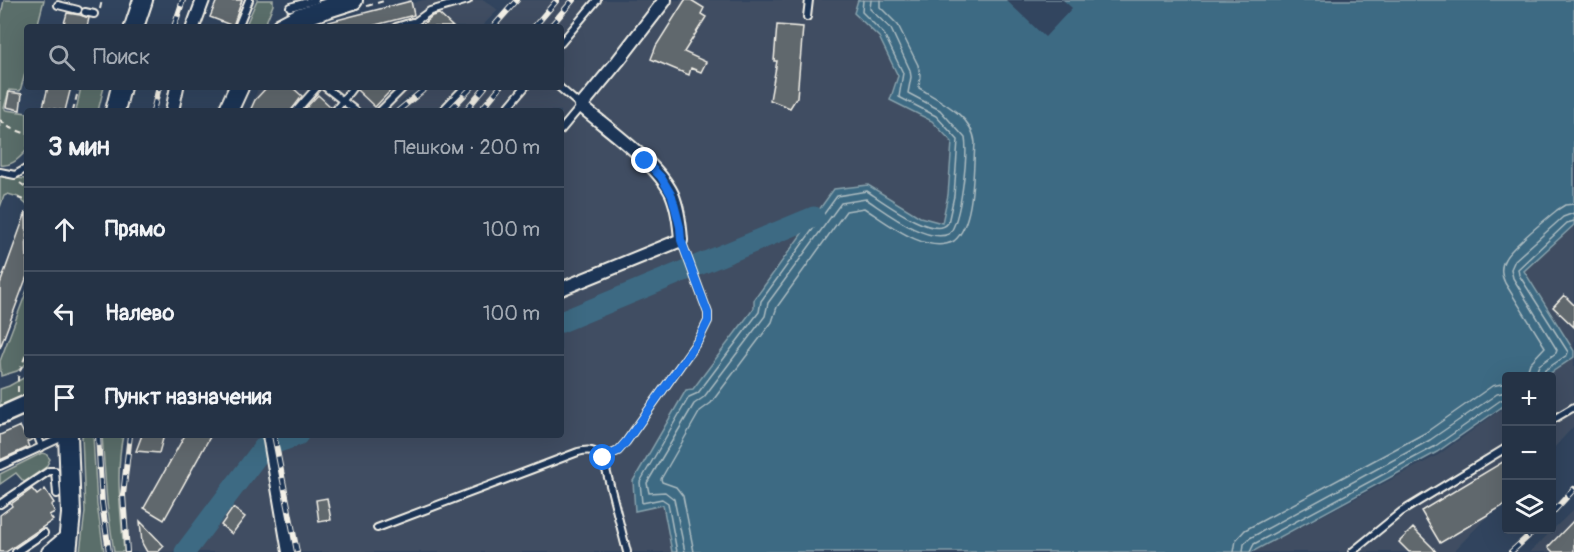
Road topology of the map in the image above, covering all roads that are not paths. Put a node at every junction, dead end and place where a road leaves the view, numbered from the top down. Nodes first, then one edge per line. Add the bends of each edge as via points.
1 (143, 0) edge
2 (203, 0) edge
3 (249, 0) edge
4 (315, 0) edge
5 (353, 0) edge
6 (468, 0) edge
7 (597, 0) edge
8 (665, 0) edge
9 (809, 0) edge
10 (58, 5) dead end
11 (290, 7) dead end
12 (94, 14) dead end
13 (807, 16) dead end
14 (136, 24) edge
15 (194, 24) edge
16 (239, 24) edge
17 (288, 24) edge
18 (411, 24) edge
19 (564, 39) edge
20 (120, 90) edge
21 (176, 90) edge
22 (238, 90) edge
23 (314, 90) edge
24 (328, 90) edge
25 (351, 90) edge
26 (401, 90) edge
27 (462, 90) edge
28 (522, 90) edge
29 (562, 90) edge
30 (343, 103) junction
31 (581, 106) junction
32 (116, 108) edge
33 (173, 108) edge
34 (229, 108) edge
35 (299, 108) edge
36 (338, 108) edge
37 (351, 108) edge
38 (383, 108) edge
39 (445, 108) edge
40 (508, 108) edge
41 (564, 126) edge
42 (24, 170) edge
43 (0, 172) edge
44 (681, 240) junction
45 (564, 289) edge
46 (24, 405) edge
47 (1574, 407) edge
48 (0, 416) edge
49 (1556, 417) edge
50 (38, 438) edge
51 (62, 438) edge
52 (68, 438) edge
53 (269, 438) edge
54 (42, 447) junction
55 (1502, 450) edge
56 (603, 458) junction
57 (0, 466) edge
58 (57, 494) dead end
59 (0, 504) edge
60 (377, 528) dead end
61 (44, 533) dead end
62 (67, 546) edge
63 (16, 552) edge
64 (48, 552) edge
65 (289, 552) edge
66 (627, 552) edge
67 (1352, 552) edge

1 - 14 main road
2 - 15 street
3 - 16 lane
4 - 11 lane
5 - 17 main road
6 - 18 lane via 430,10
7 - 19 lane
8 - 31 street
9 - 13 lane
10 - 12 lane
20 - 32 main road
21 - 33 street
22 - 34 main road
23 - 35 lane
24 - 30 lane
25 - 30 lane
26 - 38 lane
27 - 39 lane
28 - 40 lane
29 - 31 lane
30 - 36 lane
30 - 37 lane
31 - 41 lane
31 - 44 street via 661,177 672,196
42 - 43 lane via 15,175
44 - 45 street
44 - 56 lane via 708,313 705,330 626,442
46 - 48 main road
47 - 49 lane
50 - 54 lane
51 - 54 lane
52 - 62 main road via 71,514
53 - 65 street
54 - 57 lane
55 - 67 lane via 1401,512
56 - 60 lane via 588,449 578,452
56 - 66 lane
58 - 59 lane via 56,471 49,471
61 - 63 lane
62 - 64 street

